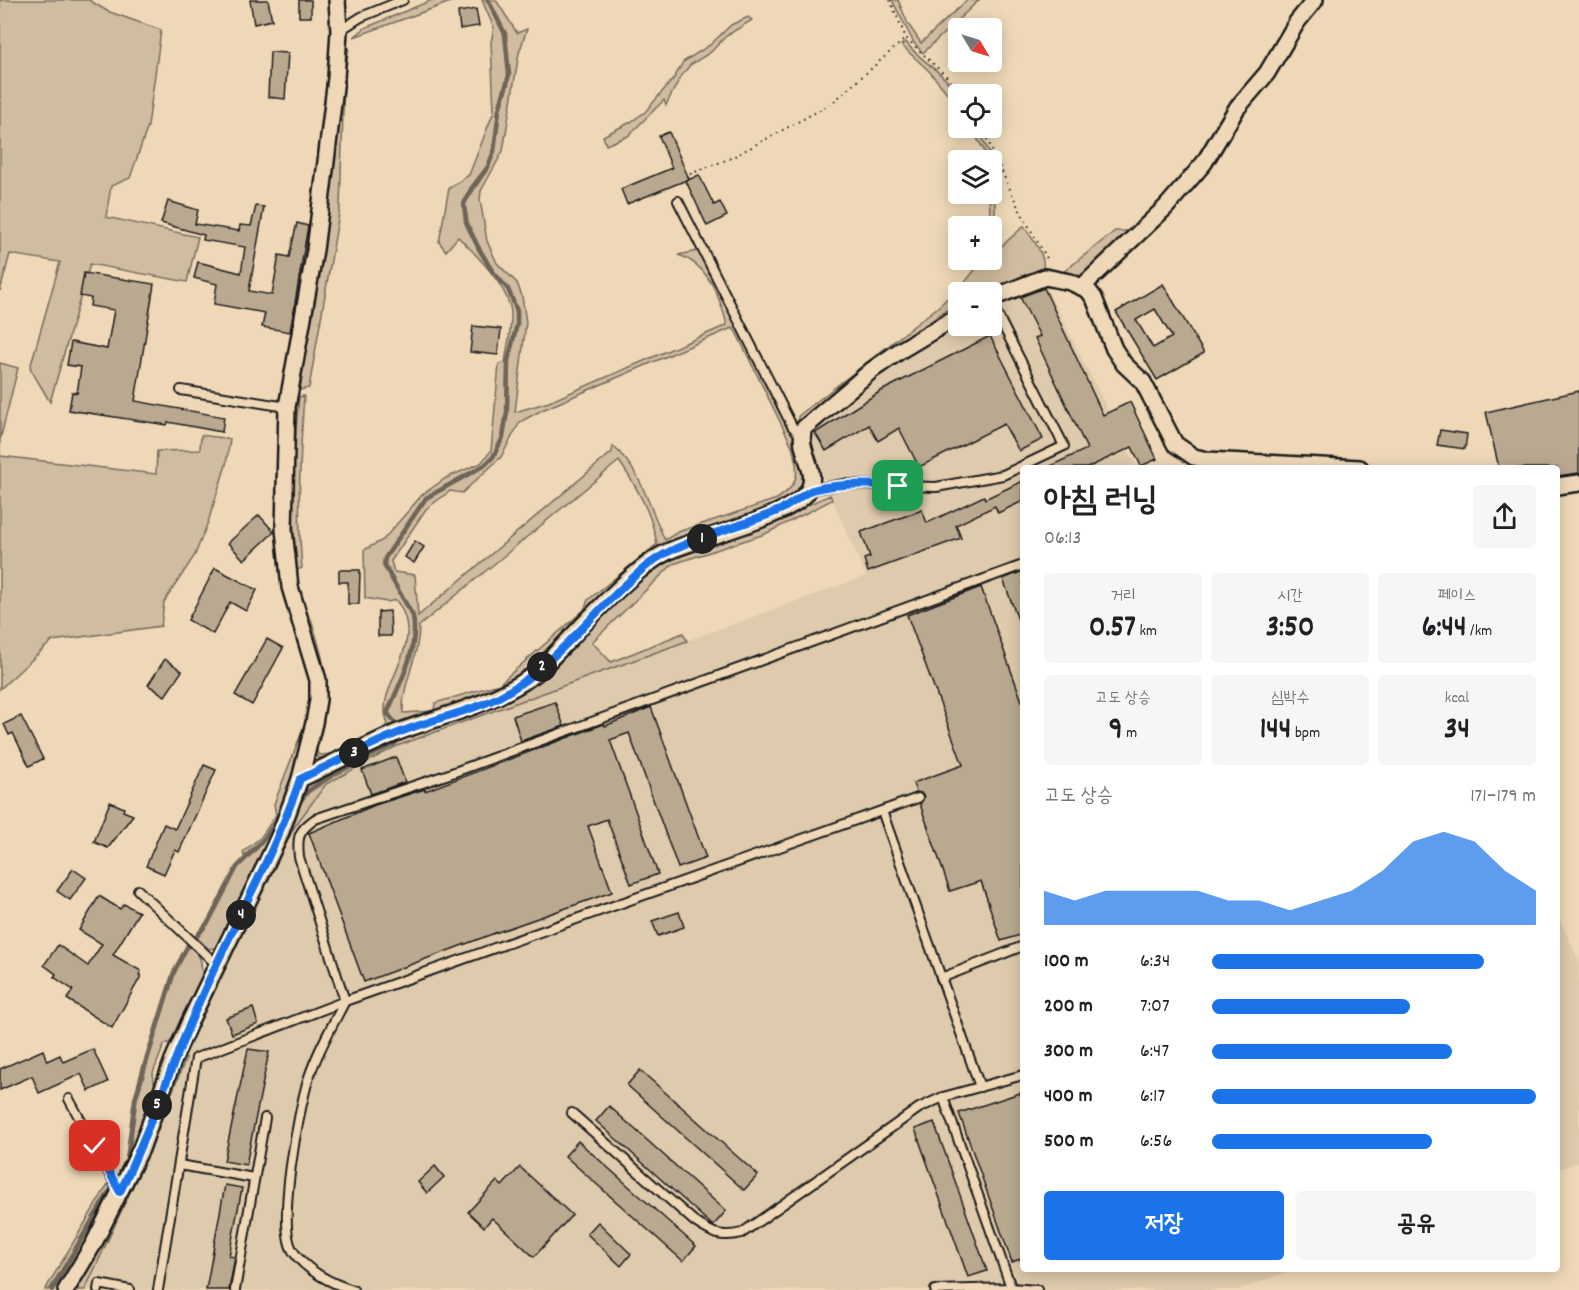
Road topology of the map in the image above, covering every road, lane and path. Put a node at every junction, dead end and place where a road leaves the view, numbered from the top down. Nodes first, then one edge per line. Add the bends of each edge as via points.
1 (336, 0) edge
2 (403, 0) edge
3 (890, 0) edge
4 (1315, 0) edge
5 (339, 31) junction
6 (906, 38) junction
7 (952, 84) edge
8 (987, 138) edge
9 (690, 174) dead end
10 (678, 201) dead end
11 (1053, 278) junction
12 (1082, 286) junction
13 (1002, 295) edge
14 (948, 322) edge
15 (1002, 324) edge
16 (181, 390) dead end
17 (287, 407) junction
18 (801, 436) junction
19 (1024, 465) edge
20 (1303, 465) edge
21 (1020, 467) edge
22 (1579, 483) edge
23 (1560, 486) edge
24 (809, 490) junction
25 (1020, 567) edge
26 (300, 779) junction
27 (918, 798) dead end
28 (882, 811) junction
29 (138, 890) dead end
30 (1020, 947) edge
31 (216, 964) junction
32 (941, 978) junction
33 (345, 1001) junction
34 (1020, 1077) edge
35 (980, 1087) junction
36 (943, 1097) junction
37 (69, 1099) dead end
38 (572, 1113) dead end
39 (265, 1118) dead end
40 (179, 1165) junction
41 (255, 1178) junction
42 (120, 1192) junction
43 (1012, 1289) edge
44 (66, 1290) edge
45 (98, 1290) edge
46 (130, 1290) edge
47 (158, 1290) edge
48 (235, 1290) edge
49 (353, 1290) edge
50 (935, 1290) edge
51 (1037, 1290) edge

1 - 5 street
2 - 5 lane via 361,17
3 - 6 path
4 - 12 street via 1197,171 1159,215
5 - 17 street via 315,250
6 - 7 path
6 - 9 path via 831,104 730,158
8 - 11 path via 1019,209 1050,263
10 - 18 lane via 792,426
11 - 12 street
11 - 13 street via 1034,280
12 - 20 street via 1094,298 1114,349 1143,382 1175,444 1194,457 1207,460
14 - 18 street via 872,370 804,428
15 - 19 lane via 1064,446
16 - 17 lane
17 - 26 street via 284,529 290,587 318,680 318,700
18 - 24 street via 812,479
21 - 24 lane via 1003,475 918,488 844,484
22 - 23 street
24 - 26 street via 785,508 664,554 618,592 534,675 501,696 396,734
25 - 33 lane via 315,819 303,828 297,840 299,857
26 - 31 street via 279,837
27 - 28 lane
28 - 32 lane
28 - 33 lane
29 - 31 lane
30 - 32 lane
31 - 42 street
32 - 35 lane
33 - 40 lane via 196,1058
33 - 49 lane via 309,1078 298,1121 287,1217 291,1250 327,1278
34 - 35 lane
35 - 36 lane
36 - 38 lane via 919,1108 742,1233 727,1237 695,1222
36 - 43 lane
37 - 42 lane
39 - 41 lane
40 - 41 lane
40 - 47 lane
41 - 48 lane
42 - 44 street
43 - 50 lane
43 - 51 lane
45 - 46 lane via 99,1284

